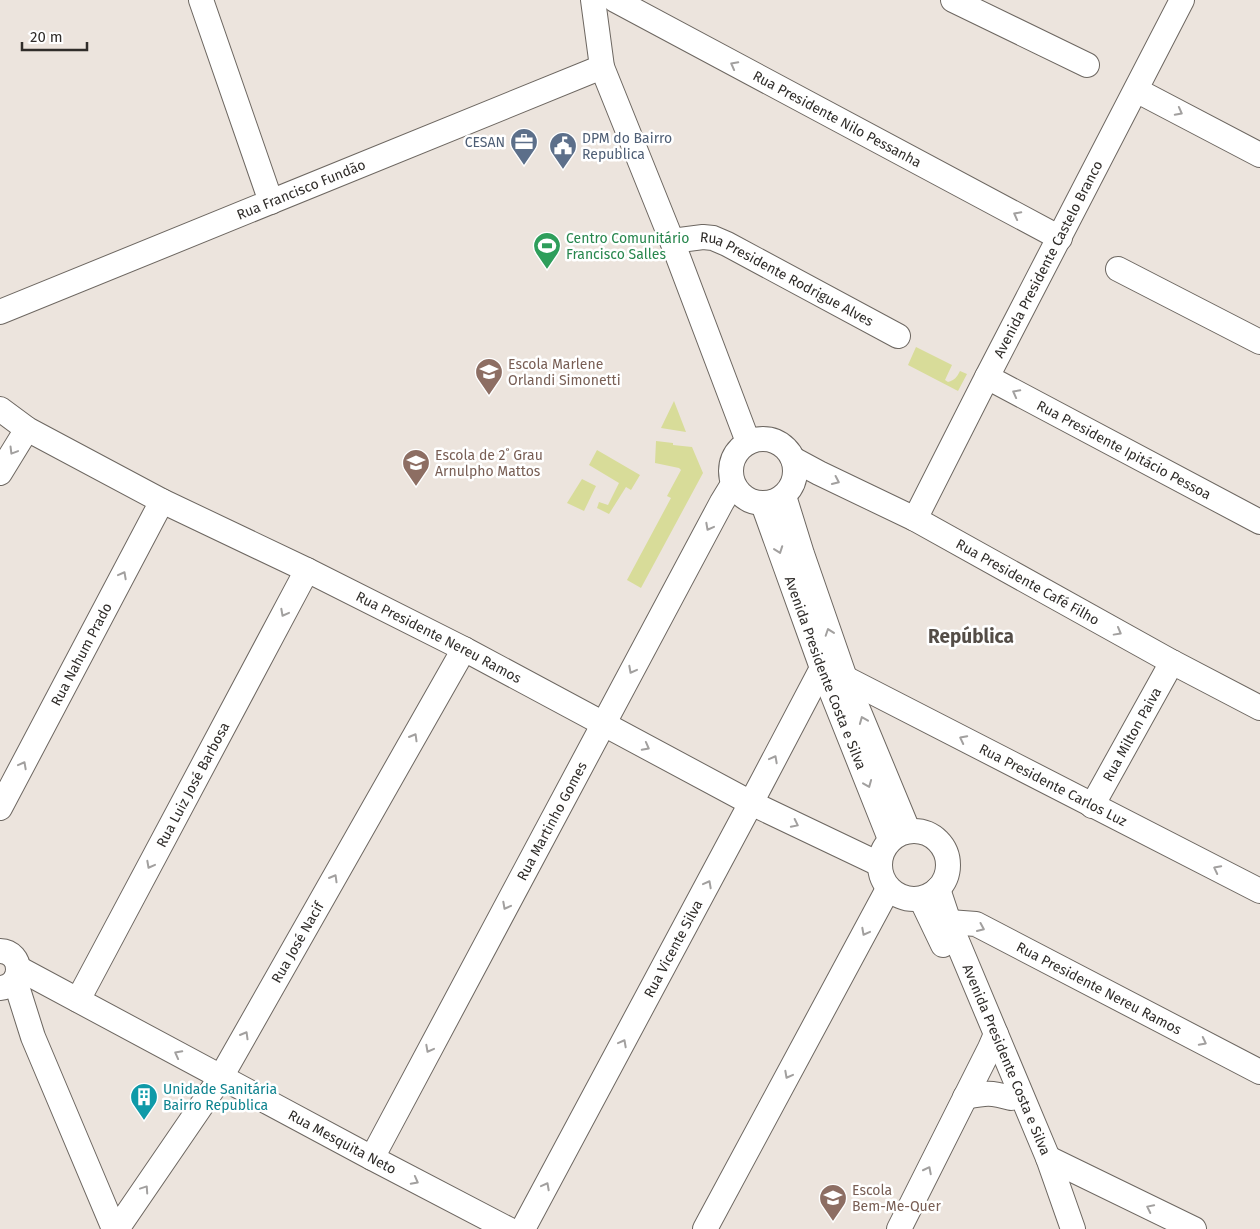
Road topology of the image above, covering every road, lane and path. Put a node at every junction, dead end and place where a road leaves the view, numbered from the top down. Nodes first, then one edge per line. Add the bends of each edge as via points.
1 (201, 0) edge
2 (593, 0) edge
3 (615, 0) edge
4 (953, 0) edge
5 (1182, 0) edge
6 (1087, 65) dead end
7 (602, 67) junction
8 (1136, 90) junction
9 (1260, 155) edge
10 (271, 202) junction
11 (1060, 238) junction
12 (672, 241) junction
13 (1118, 269) dead end
14 (0, 312) edge
15 (898, 336) dead end
16 (1260, 342) edge
17 (986, 377) junction
18 (0, 409) edge
19 (27, 429) junction
20 (748, 442) junction
21 (793, 459) junction
22 (0, 473) edge
23 (733, 484) junction
24 (774, 500) junction
25 (162, 501) junction
26 (915, 519) junction
27 (1260, 522) edge
28 (307, 570) junction
29 (464, 649) junction
30 (1172, 662) junction
31 (822, 668) junction
32 (845, 678) junction
33 (1260, 708) edge
34 (603, 724) junction
35 (751, 803) junction
36 (1092, 806) junction
37 (0, 808) edge
38 (899, 835) junction
39 (879, 864) junction
40 (888, 889) junction
41 (1260, 891) edge
42 (929, 894) junction
43 (941, 923) junction
44 (0, 951) edge
45 (10, 981) edge
46 (78, 1000) junction
47 (993, 1041) junction
48 (1260, 1072) edge
49 (221, 1077) junction
50 (965, 1097) junction
51 (1011, 1098) junction
52 (372, 1158) junction
53 (1048, 1158) junction
54 (116, 1229) edge
55 (508, 1229) edge
56 (523, 1229) edge
57 (705, 1229) edge
58 (898, 1229) edge
59 (1072, 1229) edge
60 (1194, 1229) edge

1 - 10 street
2 - 7 street
11 -> 3 street, Rua Presidente Nilo Pessanha
4 - 6 street
5 - 8 street, Avenida Presidente Castelo Branco
7 - 10 street, Rua Francisco Fundão
7 - 12 street
8 -> 9 street
8 - 11 street, Avenida Presidente Castelo Branco
10 - 14 street, Rua Francisco Fundão
11 - 17 street, Avenida Presidente Castelo Branco
12 - 15 street, Rua Presidente Rodrigue Alves via 713,238
12 - 20 street
13 - 16 street
17 - 26 street, Avenida Presidente Castelo Branco
27 -> 17 street, Rua Presidente Ipitácio Pessoa
18 - 19 street, Rua Presidente Nereu Ramos
19 -> 22 street
19 - 25 street, Rua Presidente Nereu Ramos
20 - 21 street via 761,438 774,441
20 - 23 street via 732,460
21 - 24 street via 795,479 791,488
21 -> 26 street, Rua Presidente Café Filho
23 - 24 street via 740,495 751,502
23 -> 34 street, Rua Martinho Gomes
24 -> 31 street, Avenida Presidente Costa e Silva
32 -> 24 street, Avenida Presidente Costa e Silva via 802,554
25 - 28 street, Rua Presidente Nereu Ramos
37 -> 25 street, Rua Nahum Prado
26 -> 30 street, Rua Presidente Café Filho
28 - 29 street, Rua Presidente Nereu Ramos
28 -> 46 street, Rua Luiz José Barbosa
29 - 34 street, Rua Presidente Nereu Ramos
49 -> 29 street, Rua José Nacif
30 - 33 street, Rua Presidente Café Filho
30 - 36 street, Rua Milton Paiva
35 -> 31 street, Rua Vicente Silva
31 -> 38 street, Avenida Presidente Costa e Silva
36 -> 32 street, Rua Presidente Carlos Luz
38 -> 32 street, Avenida Presidente Costa e Silva
34 -> 35 street, Rua Presidente Nereu Ramos
34 -> 52 street, Rua Martinho Gomes
35 -> 39 street, Rua Presidente Nereu Ramos
56 -> 35 street, Rua Vicente Silva
41 -> 36 street, Rua Presidente Carlos Luz
38 - 39 street via 882,850
38 - 42 street via 920,830 941,843 947,854 945,879
39 - 40 street via 881,877
40 - 42 street via 909,899
40 -> 57 street
42 - 43 street, Avenida Presidente Costa e Silva
43 - 47 street, Avenida Presidente Costa e Silva
43 -> 48 street, Rua Presidente Nereu Ramos via 976,924
44 - 45 street via 14,957
45 - 46 street, Rua Mesquita Neto
45 - 54 street
49 -> 46 street, Rua Mesquita Neto
47 - 50 street
47 - 51 street, Avenida Presidente Costa e Silva
47 - 53 street, Avenida Presidente Costa e Silva
49 - 52 street, Rua Mesquita Neto
54 -> 49 street, Rua José Nacif
50 - 51 street via 993,1093
58 -> 50 street
51 - 59 street, Avenida Presidente Costa e Silva via 1036,1161
52 -> 55 street, Rua Mesquita Neto
53 - 59 street, Avenida Presidente Costa e Silva
60 -> 53 street

